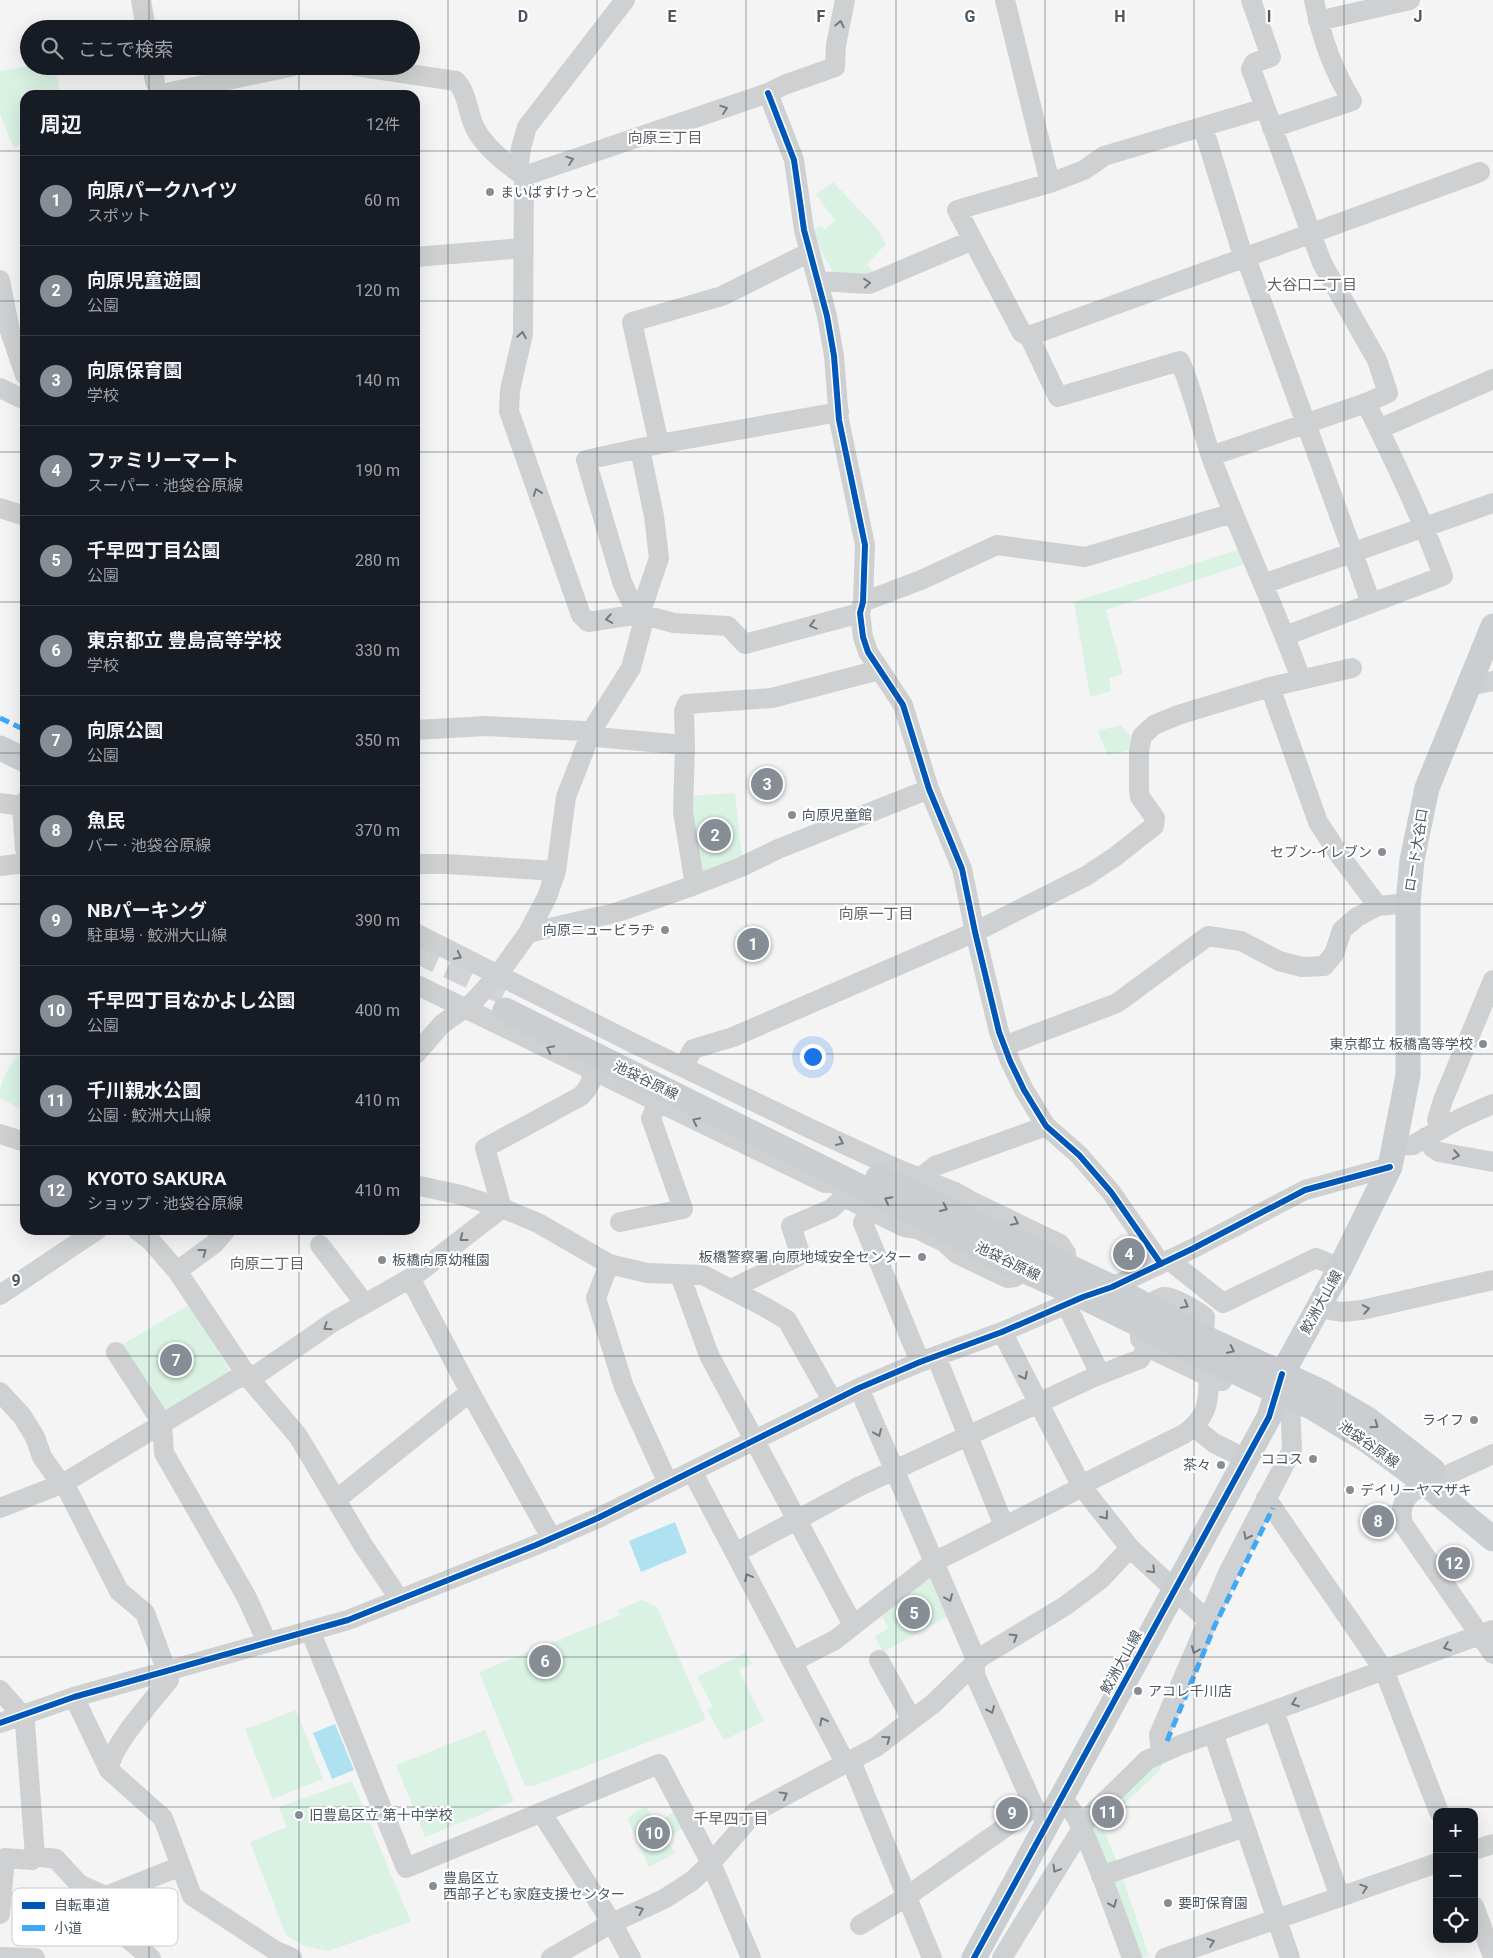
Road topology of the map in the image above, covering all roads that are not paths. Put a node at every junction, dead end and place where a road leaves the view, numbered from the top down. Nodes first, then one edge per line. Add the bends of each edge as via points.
1 (141, 0) edge
2 (626, 0) edge
3 (845, 0) edge
4 (1005, 0) edge
5 (1251, 0) edge
6 (1314, 0) edge
7 (1410, 0) edge
8 (144, 20) edge
9 (1318, 21) junction
10 (251, 75) edge
11 (416, 75) edge
12 (180, 90) edge
13 (768, 93) junction
14 (1265, 108) junction
15 (1203, 127) junction
16 (1272, 128) junction
17 (521, 167) junction
18 (1480, 172) dead end
19 (1050, 183) junction
20 (1309, 233) junction
21 (973, 240) junction
22 (524, 248) junction
23 (810, 252) junction
24 (420, 257) edge
25 (1245, 259) junction
26 (0, 280) edge
27 (818, 281) junction
28 (17, 318) edge
29 (1029, 336) junction
30 (20, 360) edge
31 (0, 374) edge
32 (1493, 379) edge
33 (20, 384) edge
34 (0, 388) edge
35 (20, 398) edge
36 (1366, 402) junction
37 (838, 412) junction
38 (1305, 424) junction
39 (1379, 428) junction
40 (649, 446) junction
41 (1211, 456) junction
42 (1493, 503) edge
43 (0, 508) edge
44 (1233, 513) junction
45 (20, 514) edge
46 (1425, 527) junction
47 (1352, 553) junction
48 (1263, 584) junction
49 (1372, 603) junction
50 (861, 607) junction
51 (640, 614) junction
52 (1493, 626) edge
53 (1285, 636) junction
54 (1352, 668) dead end
55 (879, 670) junction
56 (1301, 679) junction
57 (1493, 681) edge
58 (1468, 686) junction
59 (1270, 687) junction
60 (420, 730) edge
61 (590, 734) junction
62 (685, 745) junction
63 (0, 748) edge
64 (20, 758) edge
65 (0, 765) edge
66 (20, 774) edge
67 (928, 789) junction
68 (0, 803) edge
69 (20, 803) edge
70 (20, 864) edge
71 (420, 864) edge
72 (0, 866) edge
73 (556, 870) junction
74 (695, 885) junction
75 (1408, 903) junction
76 (1378, 906) junction
77 (975, 932) junction
78 (528, 933) junction
79 (420, 936) edge
80 (1493, 980) edge
81 (420, 986) edge
82 (504, 993) junction
83 (464, 1008) junction
84 (1004, 1046) junction
85 (420, 1049) edge
86 (684, 1067) junction
87 (596, 1071) junction
88 (658, 1102) junction
89 (1493, 1104) edge
90 (1046, 1126) junction
91 (1434, 1133) junction
92 (0, 1134) edge
93 (20, 1140) edge
94 (1392, 1156) junction
95 (1493, 1162) edge
96 (920, 1178) junction
97 (420, 1187) edge
98 (845, 1188) junction
99 (971, 1201) junction
100 (502, 1208) junction
101 (869, 1210) junction
102 (620, 1222) dead end
103 (981, 1224) junction
104 (90, 1235) edge
105 (143, 1235) edge
106 (222, 1235) edge
107 (320, 1245) dead end
108 (1165, 1262) junction
109 (609, 1264) junction
110 (1067, 1266) junction
111 (1340, 1268) junction
112 (1023, 1270) junction
113 (177, 1271) junction
114 (680, 1275) junction
115 (410, 1278) junction
116 (1491, 1284) edge
117 (1112, 1287) junction
118 (730, 1289) junction
119 (0, 1295) edge
120 (1074, 1301) junction
121 (365, 1304) junction
122 (1317, 1308) junction
123 (1146, 1326) junction
124 (1002, 1332) junction
125 (116, 1352) dead end
126 (928, 1359) junction
127 (1219, 1372) junction
128 (1100, 1374) junction
129 (248, 1377) junction
130 (858, 1388) junction
131 (1283, 1388) junction
132 (0, 1392) edge
133 (470, 1392) junction
134 (832, 1400) junction
135 (1038, 1403) junction
136 (162, 1423) junction
137 (1194, 1427) junction
138 (968, 1436) junction
139 (754, 1439) junction
140 (1493, 1454) edge
141 (1246, 1459) junction
142 (894, 1470) junction
143 (692, 1471) junction
144 (1434, 1481) junction
145 (64, 1483) junction
146 (668, 1483) junction
147 (1081, 1486) junction
148 (1266, 1498) junction
149 (336, 1500) junction
150 (0, 1508) edge
151 (1493, 1518) edge
152 (798, 1519) junction
153 (1004, 1526) junction
154 (552, 1539) junction
155 (1493, 1539) edge
156 (1130, 1548) junction
157 (735, 1553) junction
158 (934, 1562) junction
159 (1174, 1591) junction
160 (400, 1600) junction
161 (1208, 1622) junction
162 (853, 1625) junction
163 (310, 1630) junction
164 (1486, 1632) edge
165 (267, 1642) junction
166 (1493, 1654) edge
167 (879, 1660) dead end
168 (792, 1662) junction
169 (974, 1665) junction
170 (1384, 1670) junction
171 (166, 1672) junction
172 (0, 1690) edge
173 (74, 1696) junction
174 (1274, 1711) junction
175 (22, 1715) junction
176 (912, 1720) junction
177 (0, 1722) edge
178 (1213, 1733) junction
179 (1161, 1753) junction
180 (848, 1763) junction
181 (109, 1770) junction
182 (1061, 1798) junction
183 (1437, 1808) edge
184 (541, 1812) junction
185 (1041, 1814) junction
186 (1245, 1827) junction
187 (1082, 1828) junction
188 (1493, 1844) edge
189 (1478, 1849) edge
190 (34, 1856) junction
191 (710, 1863) junction
192 (1433, 1864) edge
193 (181, 1866) junction
194 (1101, 1876) junction
195 (87, 1888) edge
196 (126, 1888) edge
197 (906, 1897) junction
198 (1340, 1897) junction
199 (0, 1914) edge
200 (1478, 1917) edge
201 (1277, 1919) junction
202 (612, 1923) junction
203 (860, 1925) dead end
204 (137, 1946) edge
205 (0, 1957) edge
206 (1493, 1957) edge
207 (35, 1958) edge
208 (151, 1958) edge
209 (292, 1958) edge
210 (551, 1958) edge
211 (631, 1958) edge
212 (751, 1958) edge
213 (932, 1958) edge
214 (974, 1958) edge
215 (1002, 1958) edge
216 (1132, 1958) edge
217 (1165, 1958) edge
218 (1290, 1958) edge

1 - 8 street
2 - 17 street via 527,127
13 -> 3 street via 835,67
4 - 19 street
5 - 14 street via 1271,57 1254,63 1251,69
6 - 9 street
7 - 9 street
9 - 16 street via 1337,77 1352,101
10 - 12 street
11 - 17 street via 456,81 462,88 475,128 497,156
17 -> 13 street
13 - 23 street via 794,160
14 - 15 street
14 - 16 street
15 - 19 street via 1104,156 1084,170
15 - 25 street
16 - 20 street
17 - 22 street
18 - 20 street
19 - 21 street via 957,210
20 - 25 street
20 - 36 street via 1322,263 1377,360 1388,393
27 -> 21 street via 870,284
21 - 29 street via 1022,333
22 - 24 street
51 -> 22 street via 588,622 581,615 509,411 510,390 523,334
23 - 27 street
23 - 40 street via 722,296 632,322
25 - 29 street
25 - 38 street
26 - 28 street
27 - 37 street via 834,356
28 - 30 street via 10,331
29 - 41 street via 1058,397 1180,361
31 - 33 street
32 - 39 street
34 - 35 street
36 - 38 street
36 - 39 street
37 - 40 street
37 - 50 street via 866,545
38 - 41 street
38 - 47 street
39 - 46 street
40 - 51 street via 659,558
40 - 51 street via 586,460 622,582
41 - 44 street
42 - 46 street
43 - 45 street
44 - 48 street
44 - 50 street via 1084,557 997,545
46 - 47 street
46 - 49 street via 1443,576
47 - 48 street
47 - 49 street
48 - 53 street
49 - 53 street
50 -> 51 street via 745,644 728,626 674,623
50 - 55 street via 863,637
51 - 61 street via 642,627 631,668
52 - 58 main road, ロード大谷口
53 - 56 street
54 - 56 street
55 - 62 street via 772,698 688,704 684,711
55 - 67 street via 903,705
56 - 59 street
57 - 58 street
58 - 75 main road, ロード大谷口 via 1427,788 1412,860
59 - 76 street via 1318,822
59 - 77 street via 1154,725 1142,736 1139,790 1140,797 1155,818 1154,826 1086,876
60 - 61 street via 486,726 584,731
61 - 62 street
61 - 73 street via 566,797
62 - 74 street via 683,812
63 - 64 main road
65 - 66 main road
67 - 74 street
67 - 77 street via 962,869
68 - 69 street
70 - 72 street
71 - 73 street
73 - 78 street via 547,897
74 - 78 street via 615,913
75 - 76 street
75 - 94 main road, ロード大谷口 via 1408,1075
76 - 84 street via 1342,930 1334,954 1324,966 1302,967 1279,960 1241,941 1208,936 1117,1003
77 - 84 street
77 - 86 street via 733,1037 692,1049
78 - 82 street
79 -> 82 street
80 - 91 street via 1443,1100
81 - 83 street
82 - 83 street
82 - 86 street
82 - 98 main road, 池袋谷原線
82 -> 103 main road, 池袋谷原線 via 882,1179
83 - 85 street via 442,1024
87 -> 83 street
84 - 90 street via 1024,1090
86 -> 96 street
87 - 88 street
87 - 100 street via 581,1096 485,1148
98 -> 88 street via 825,1183
88 - 102 street via 651,1118 683,1210
89 - 91 street
90 - 96 street via 935,1166
90 - 108 street via 1079,1155
91 - 94 street
91 -> 95 street via 1433,1148 1439,1152
92 - 93 street
94 - 108 street via 1305,1190
94 - 111 main road, 鮫洲大山線
96 - 99 street
97 - 100 street
98 - 101 street
112 -> 98 main road, 池袋谷原線
98 - 118 street via 831,1209 790,1226 799,1250 797,1257
99 - 103 street
99 -> 110 street via 1060,1244 1066,1253
100 - 109 street via 538,1223
100 -> 115 street
101 - 112 street via 944,1242 957,1254 1008,1278
101 - 126 street via 863,1223
103 - 110 main road, 池袋谷原線
104 - 119 street
105 - 113 street
113 -> 106 street
107 - 121 street
108 - 111 street via 1223,1303 1316,1258
108 - 117 street
109 - 114 street via 635,1271
109 - 146 street via 596,1298 624,1387
110 - 117 main road, 池袋谷原線
111 - 122 main road, 鮫洲大山線
112 - 120 main road, 池袋谷原線
113 - 129 street
114 - 118 street via 703,1275
114 - 139 street via 709,1355
115 - 121 street
115 - 133 street
122 -> 116 street via 1342,1312 1362,1310
117 - 120 street
117 - 123 main road, 池袋谷原線
118 - 134 street via 787,1320
120 - 123 main road, 池袋谷原線
120 - 124 street
120 - 128 street
121 -> 129 street
122 - 131 main road, 鮫洲大山線
123 - 127 main road, 池袋谷原線
123 - 128 street via 1140,1359
123 -> 131 main road, 池袋谷原線 via 1204,1337
124 - 126 street
124 -> 135 street
125 - 136 street
126 - 130 street
126 - 138 street
127 - 131 main road, 池袋谷原線
127 - 137 street via 1208,1405
128 - 135 street
129 - 136 street via 236,1380
129 - 149 street via 298,1436
130 - 134 street
130 -> 142 street
131 - 141 main road, 鮫洲大山線
131 - 144 main road, 池袋谷原線 via 1322,1392 1369,1420
131 - 148 street via 1292,1450
132 - 145 street via 22,1416 42,1457
133 - 149 street
133 - 154 street
134 - 139 street
135 - 138 street
135 - 147 street
136 - 145 street
136 - 165 street via 164,1453 246,1596
137 - 141 street via 1214,1443
137 - 147 street
138 - 142 street
138 - 153 street
139 - 143 street
139 - 152 street
140 - 144 street
141 - 159 main road, 鮫洲大山線
142 - 152 street
142 - 158 street
143 - 146 street
143 - 157 street
144 - 151 main road, 池袋谷原線
144 - 155 main road, 池袋谷原線
144 - 164 street via 1409,1494 1403,1502 1403,1524
145 - 150 street
145 - 171 street via 119,1591 145,1613
146 - 154 street
147 - 153 street
147 -> 156 street
148 -> 161 street via 1228,1573
148 - 170 street
149 - 160 street
152 - 157 street
152 - 162 street
153 - 158 street
154 - 160 street
156 -> 159 street
169 -> 156 street via 981,1657 1094,1584
168 -> 157 street
158 - 162 street
158 -> 169 street via 974,1657
159 - 161 street
159 - 182 main road, 鮫洲大山線
160 - 163 street via 348,1620
161 -> 179 street via 1159,1735
162 - 168 street via 835,1640
163 - 165 street
163 - 184 street via 406,1868
164 - 166 street
164 -> 170 street
165 - 171 street
167 - 176 street
180 -> 168 street
169 - 176 street
169 -> 185 street via 975,1675
170 -> 174 street
170 - 183 street
171 - 173 street
171 - 181 street via 169,1680 120,1744 109,1762
172 - 175 street
173 - 175 street
173 - 181 street
174 - 178 street
174 - 198 street
175 - 177 street
175 - 190 street
180 -> 176 street
178 - 179 street
178 - 186 street
179 - 187 street via 1147,1760 1092,1813
191 -> 180 street via 756,1811 810,1780
180 - 197 street
181 - 193 street via 163,1818
182 - 185 main road, 鮫洲大山線
182 - 187 street
184 - 191 street via 659,1764
184 - 202 street
185 - 197 street
185 - 214 main road, 鮫洲大山線
186 - 194 street
186 - 201 street
187 - 194 street
187 -> 215 street
188 - 189 street
190 - 195 street via 56,1859 78,1884
190 - 199 street via 32,1860 5,1858
202 -> 191 street via 664,1899
191 - 212 street
198 -> 192 street
193 - 196 street
193 - 209 street via 192,1896
194 -> 216 street
197 - 203 street
197 - 213 street
198 - 201 street
200 - 206 street
217 -> 201 street
201 - 218 street
202 - 210 street
202 - 211 street
204 - 208 street
205 - 207 street

